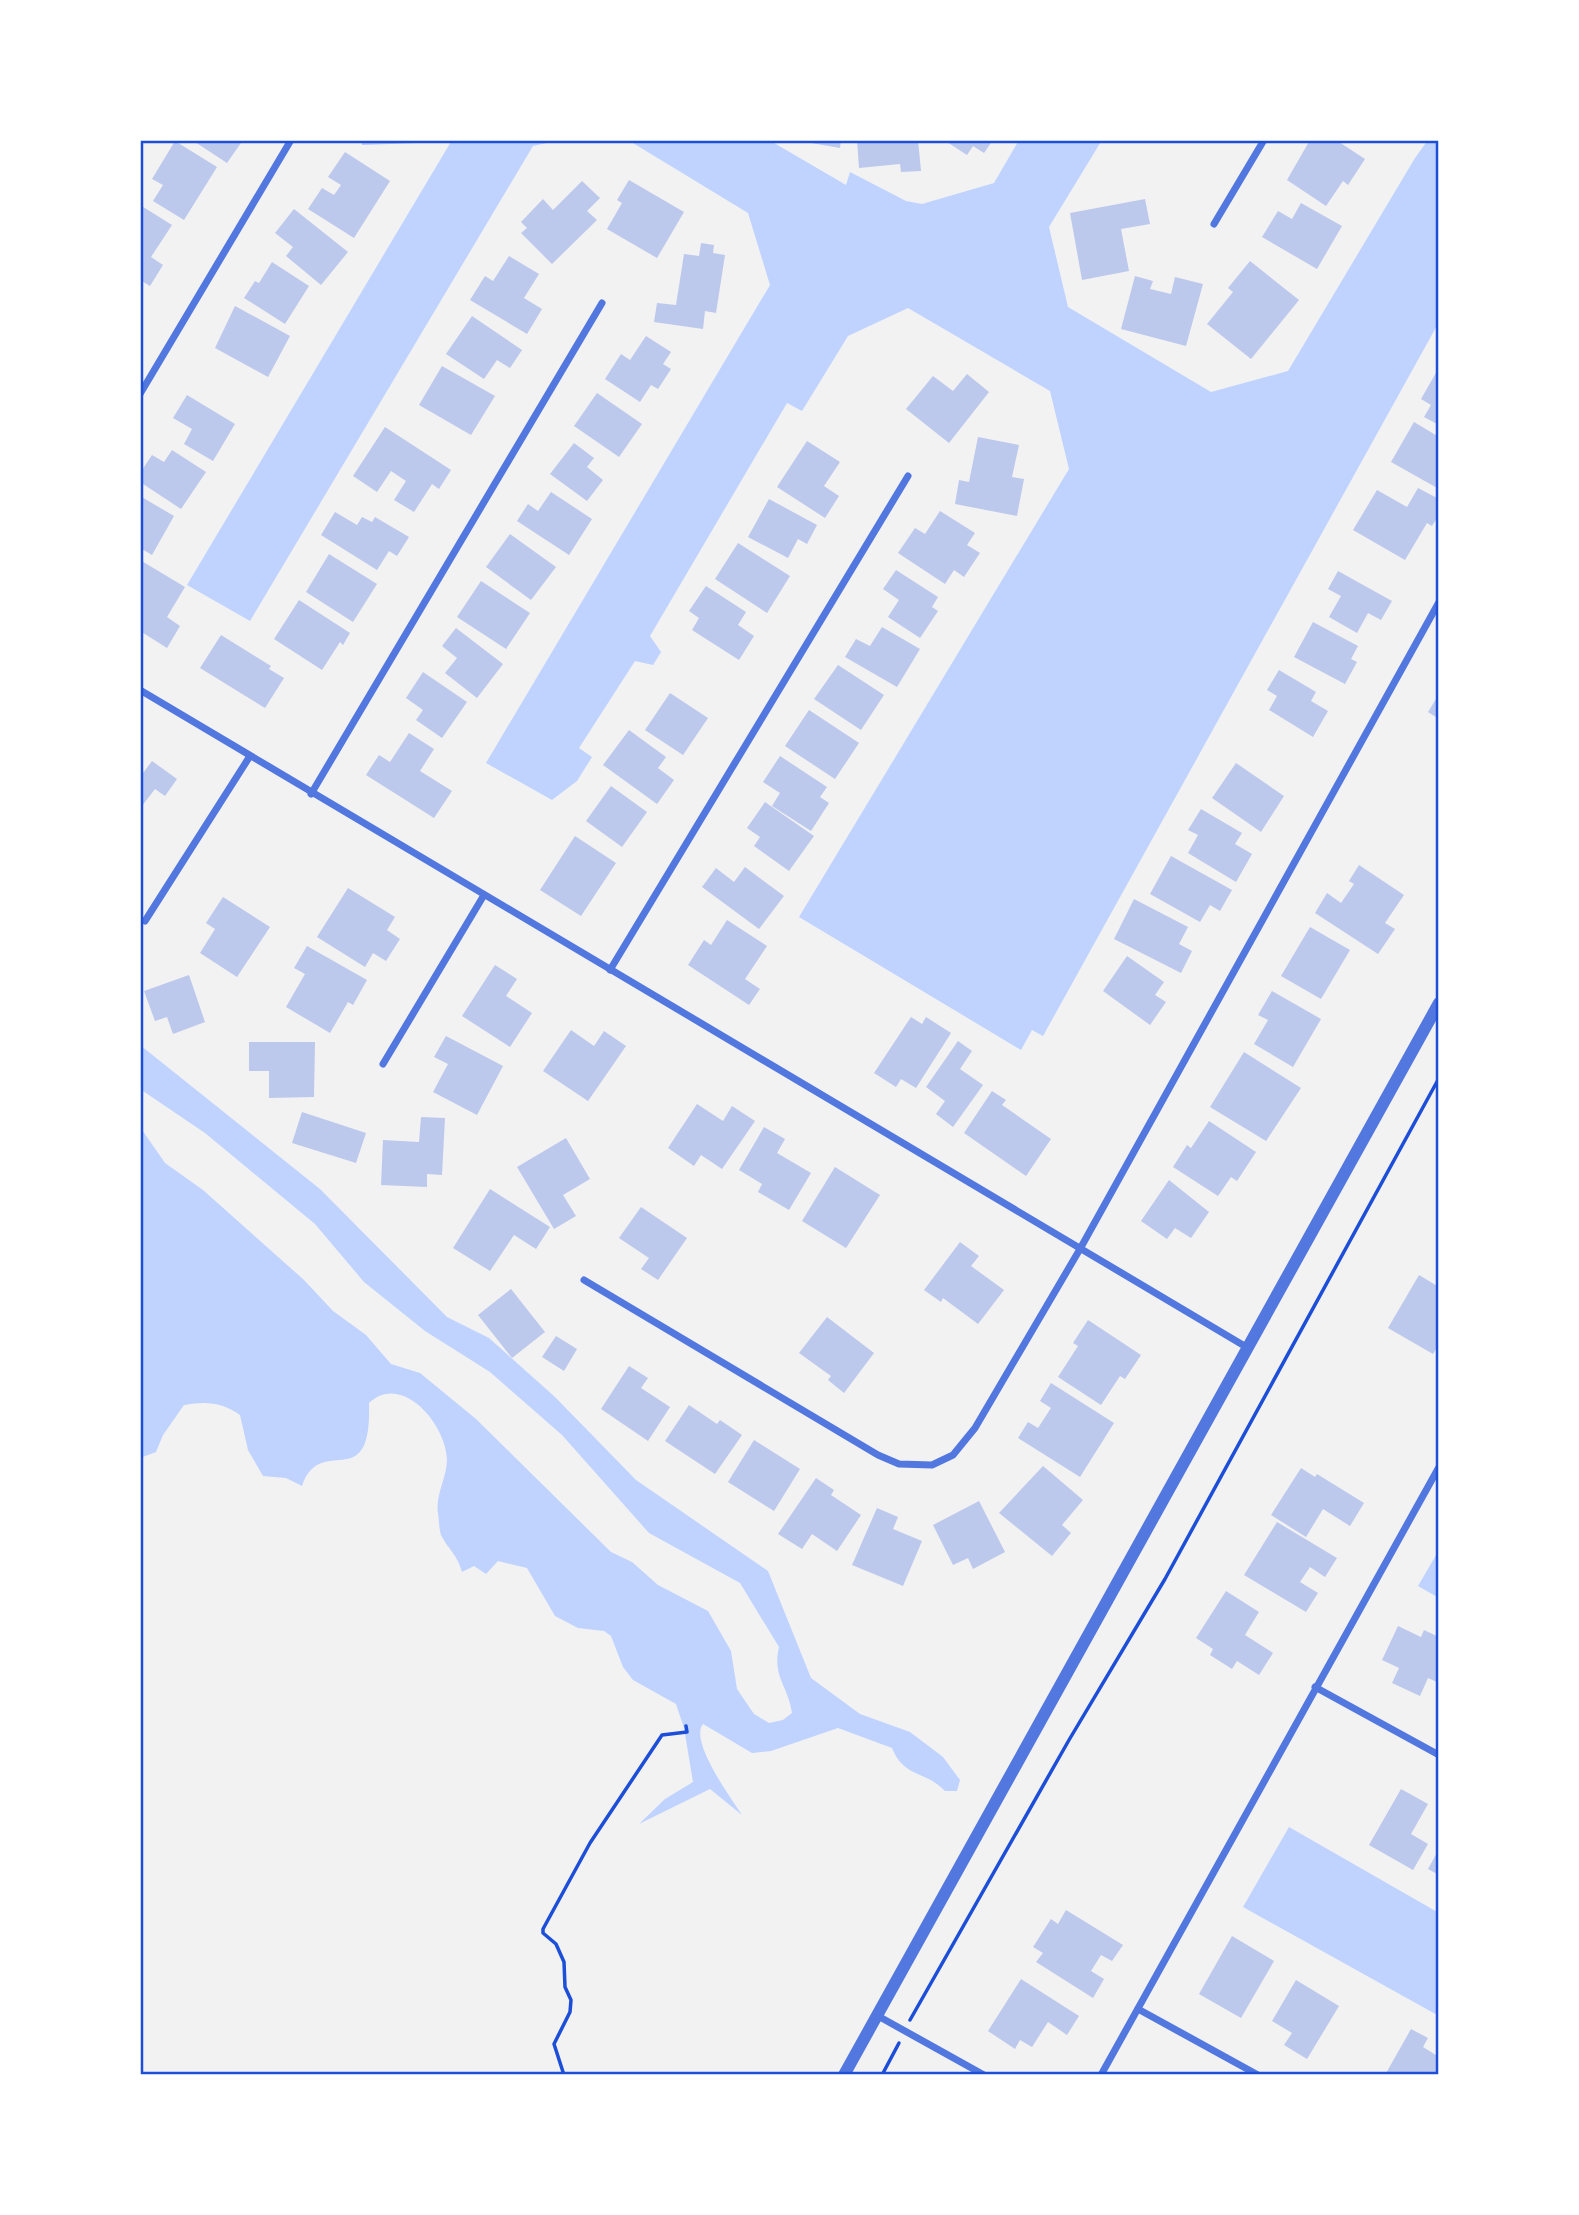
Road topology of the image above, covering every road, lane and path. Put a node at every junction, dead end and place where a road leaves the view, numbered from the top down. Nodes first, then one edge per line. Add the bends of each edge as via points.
1 (291, 140) edge
2 (1264, 140) edge
3 (1213, 224) dead end
4 (602, 303) dead end
5 (140, 394) edge
6 (908, 476) dead end
7 (1439, 603) edge
8 (140, 690) edge
9 (250, 756) junction
10 (311, 794) junction
11 (484, 895) junction
12 (145, 920) dead end
13 (610, 970) junction
14 (1439, 1003) edge
15 (383, 1064) dead end
16 (1439, 1078) edge
17 (1080, 1249) junction
18 (584, 1280) dead end
19 (1248, 1349) junction
20 (1439, 1467) edge
21 (1315, 1687) junction
22 (686, 1727) dead end
23 (1439, 1755) edge
24 (1138, 2008) junction
25 (915, 2012) dead end
26 (878, 2016) junction
27 (895, 2051) dead end
28 (564, 2075) edge
29 (844, 2075) edge
30 (882, 2075) edge
31 (984, 2075) edge
32 (1101, 2075) edge
33 (1258, 2075) edge

1 - 5 street
2 - 3 street
4 - 10 street
6 - 13 street
7 - 17 street
8 - 9 street
9 - 10 street
9 - 12 street
10 - 11 street
11 - 13 street
11 - 15 street
13 - 17 street
14 - 19 street
16 - 25 path via 1172,1567
17 - 18 street via 967,1439 953,1455 920,1467 899,1464 863,1447
17 - 19 street
19 - 26 street
20 - 21 street
21 - 23 street
21 - 24 street
22 - 28 path via 687,1732 662,1735 590,1843 543,1929 564,1962 565,1987 571,2000 554,2044
24 - 32 street
24 - 33 street
26 - 29 street
26 - 31 street
27 - 30 path

